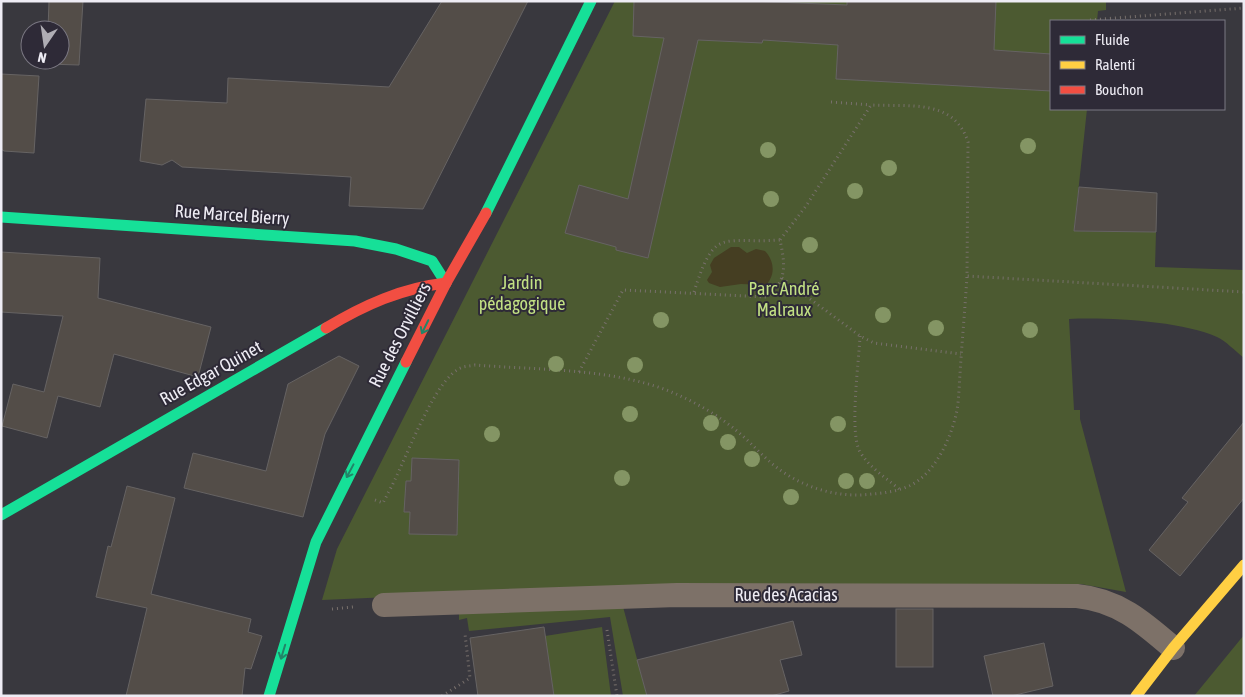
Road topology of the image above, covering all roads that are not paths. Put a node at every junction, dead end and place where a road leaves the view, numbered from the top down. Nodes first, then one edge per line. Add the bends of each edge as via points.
1 (591, 1) edge
2 (1, 217) edge
3 (446, 283) junction
4 (1, 515) edge
5 (1244, 565) edge
6 (384, 605) dead end
7 (1173, 648) junction
8 (268, 696) edge
9 (1136, 696) edge

1 - 3 street, Rue des Orvilliers via 480,224
2 - 3 street, Rue Marcel Bierry via 355,241 396,249 432,261
3 - 4 street, Rue Edgar Quinet via 419,286 363,306
3 -> 8 street, Rue des Orvilliers via 316,542
5 - 7 street
6 - 7 lane, Rue des Acacias via 677,595 1076,596 1096,598 1121,608
7 - 9 street

